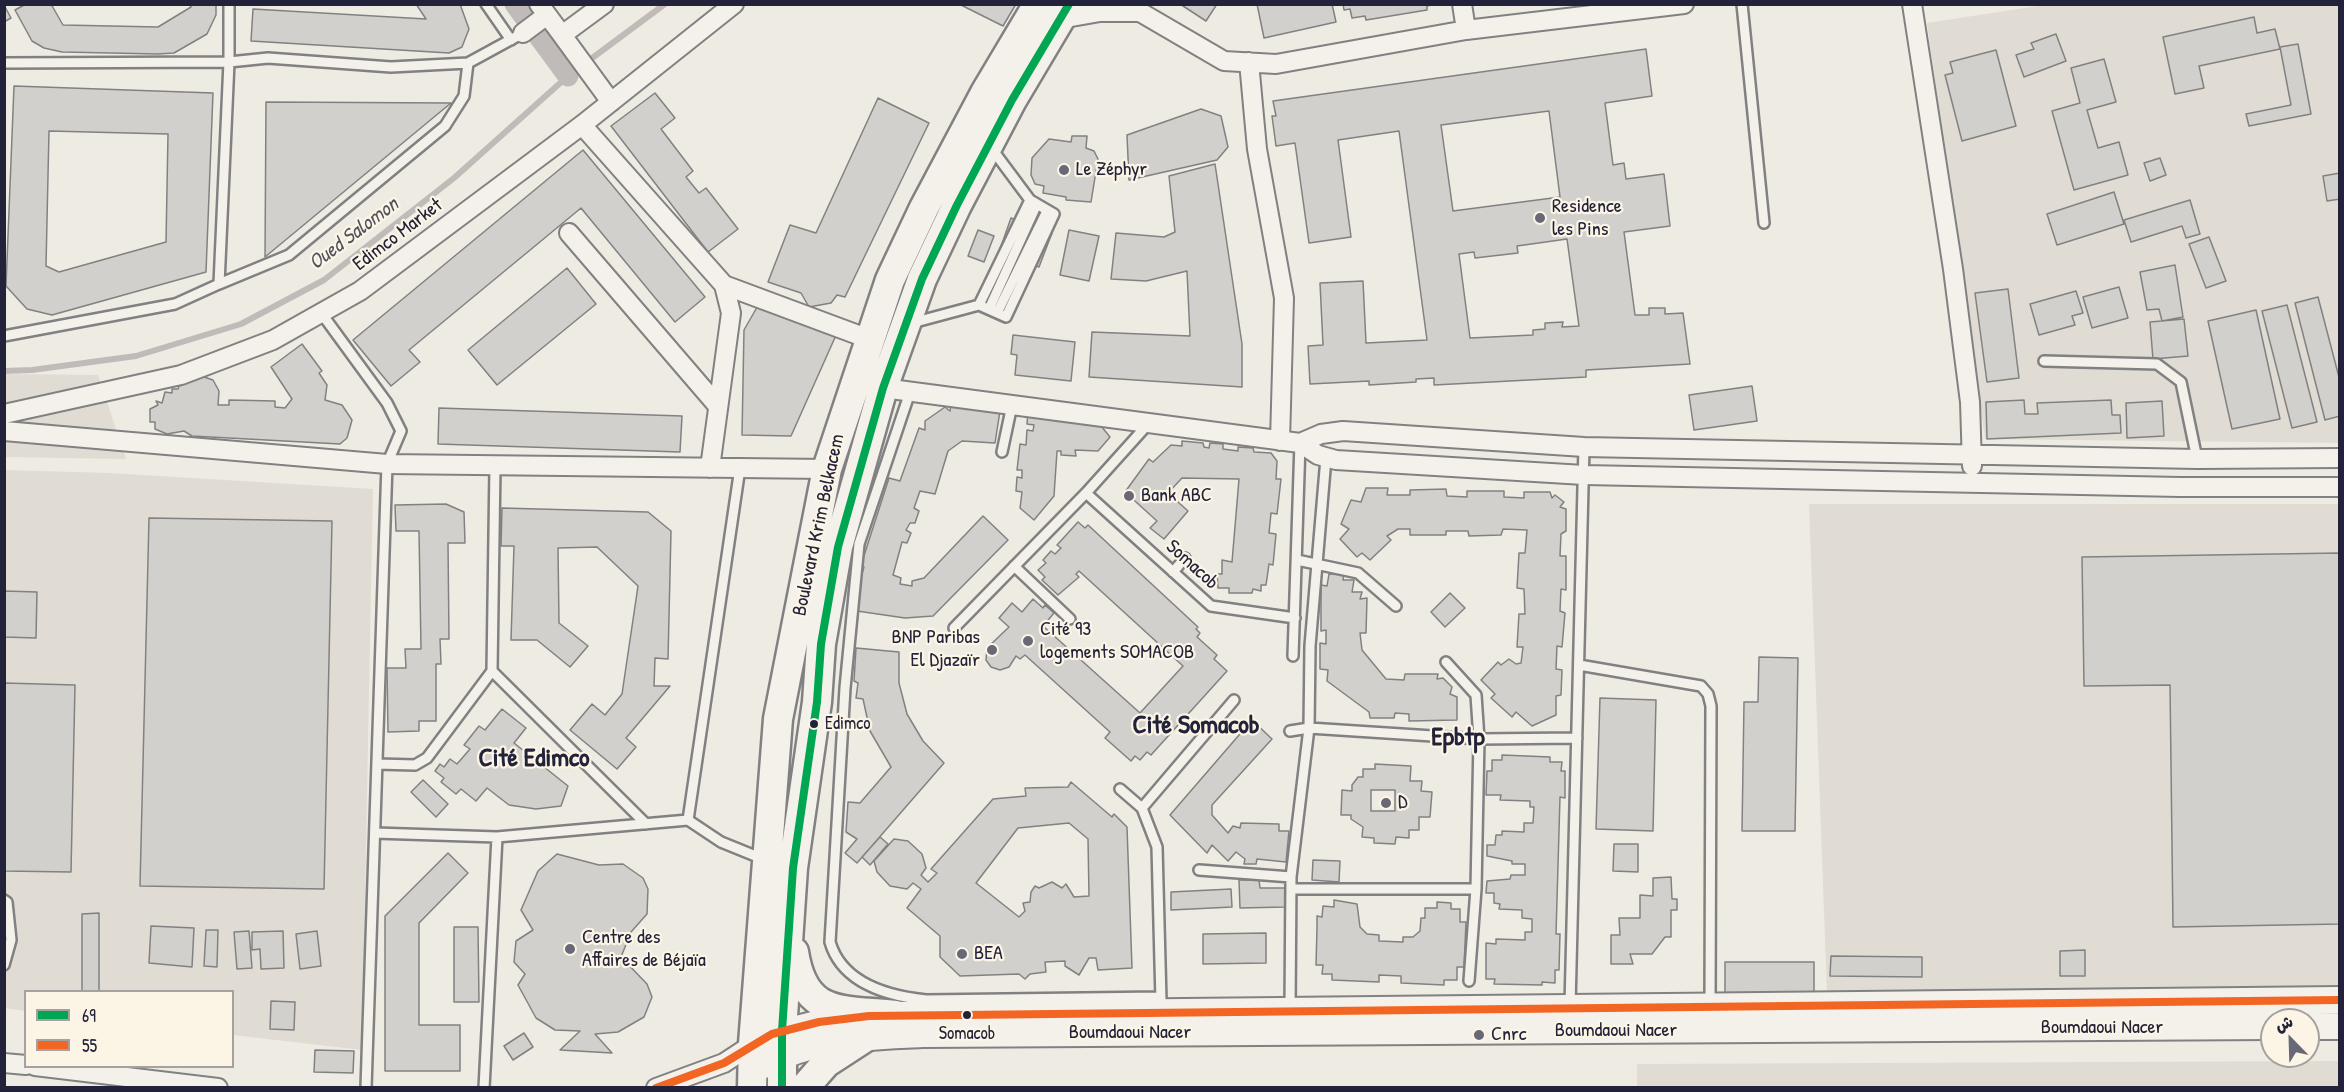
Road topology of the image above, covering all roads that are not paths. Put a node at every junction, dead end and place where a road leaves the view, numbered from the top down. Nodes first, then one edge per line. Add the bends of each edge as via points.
1 (229, 4) edge
2 (486, 4) edge
3 (604, 4) edge
4 (734, 4) edge
5 (1462, 4) edge
6 (1684, 4) edge
7 (1742, 4) edge
8 (1912, 4) edge
9 (1138, 8) edge
10 (1644, 8) edge
11 (1056, 9) edge
12 (543, 13) edge
13 (1466, 30) junction
14 (562, 35) junction
15 (517, 36) junction
16 (230, 62) junction
17 (1249, 62) junction
18 (4, 63) edge
19 (468, 63) junction
20 (611, 102) junction
21 (582, 125) junction
22 (990, 146) junction
23 (1034, 202) junction
24 (1764, 223) dead end
25 (569, 233) dead end
26 (219, 284) junction
27 (724, 285) junction
28 (988, 309) junction
29 (322, 314) junction
30 (904, 326) junction
31 (4, 336) edge
32 (869, 339) junction
33 (2044, 361) dead end
34 (897, 390) junction
35 (717, 405) junction
36 (1012, 405) junction
37 (4, 414) edge
38 (1149, 423) junction
39 (4, 431) edge
40 (1280, 441) junction
41 (1300, 444) junction
42 (1584, 447) junction
43 (1002, 452) dead end
44 (1973, 456) junction
45 (1326, 458) junction
46 (2340, 458) edge
47 (2196, 459) junction
48 (387, 464) junction
49 (495, 466) junction
50 (710, 468) junction
51 (740, 468) junction
52 (828, 470) junction
53 (1584, 475) junction
54 (1972, 483) junction
55 (2340, 487) edge
56 (1086, 493) junction
57 (1185, 558) dead end
58 (1297, 560) junction
59 (1317, 564) junction
60 (1014, 566) junction
61 (1173, 572) junction
62 (1396, 606) dead end
63 (1295, 618) junction
64 (1070, 619) dead end
65 (954, 628) dead end
66 (1293, 656) dead end
67 (1446, 662) dead end
68 (1579, 665) junction
69 (492, 671) junction
70 (1234, 700) dead end
71 (1309, 728) junction
72 (1290, 731) dead end
73 (1577, 738) junction
74 (1479, 739) junction
75 (377, 764) junction
76 (1120, 789) dead end
77 (1142, 808) junction
78 (688, 820) junction
79 (646, 824) junction
80 (375, 833) junction
81 (497, 837) junction
82 (1155, 840) junction
83 (1168, 852) dead end
84 (769, 862) junction
85 (1198, 870) dead end
86 (1291, 877) junction
87 (1159, 879) junction
88 (1169, 879) dead end
89 (1291, 889) junction
90 (1476, 889) junction
91 (4, 900) edge
92 (789, 925) junction
93 (4, 965) edge
94 (1469, 981) dead end
95 (2340, 1000) edge
96 (1710, 1007) junction
97 (1160, 1014) junction
98 (895, 1015) junction
99 (1570, 1020) junction
100 (1290, 1021) junction
101 (2260, 1026) edge
102 (2320, 1026) edge
103 (2340, 1026) edge
104 (866, 1037) junction
105 (753, 1044) junction
106 (782, 1044) junction
107 (4, 1063) edge
108 (24, 1065) edge
109 (52, 1068) edge
110 (748, 1083) edge
111 (218, 1088) edge
112 (366, 1088) edge
113 (484, 1088) edge
114 (656, 1088) edge
115 (782, 1088) edge
116 (804, 1088) edge

1 - 16 lane
2 - 15 lane
3 - 14 street
4 - 20 street, Edimco Market
5 - 13 street
6 - 10 street
7 - 24 lane
8 - 44 street via 1953,269
9 - 11 street via 1100,12
9 - 17 street via 1224,61
10 - 13 street
11 - 22 main road, Boulevard Krim Belkacem
11 - 32 main road, Boulevard Krim Belkacem via 985,93 890,280
12 - 14 street
12 - 15 street
13 - 17 street via 1276,64
14 - 20 street
15 - 19 lane
16 - 18 lane
16 - 19 lane via 268,58 391,68
16 - 26 lane
17 - 40 street via 1257,149 1284,298
19 - 26 lane via 464,96 445,126 289,255
20 - 21 street, Edimco Market
21 - 27 street
21 - 29 street, Edimco Market via 360,291
22 - 23 lane
22 - 30 main road, Boulevard Krim Belkacem via 957,205
23 - 28 lane
23 - 28 lane via 1047,211
25 - 35 street
26 - 31 lane via 175,304
27 - 32 street
27 - 35 street via 731,313
28 - 30 lane
29 - 37 street, Edimco Market via 273,340 181,375
29 - 48 lane via 387,403 401,431
30 - 34 main road, Boulevard Krim Belkacem
32 - 52 main road, Boulevard Krim Belkacem
33 - 47 lane via 2157,363 2181,382
34 - 36 street
34 - 92 main road, Boulevard Krim Belkacem via 838,547 821,644
34 - 97 lane via 859,544 842,734 830,942 833,955 854,977 887,994 906,998
35 - 50 street
36 - 38 street
36 - 43 lane
38 - 40 street
38 - 56 lane
39 - 48 street
40 - 41 street
41 - 42 street via 1321,434 1342,431
41 - 45 street
41 - 58 lane
42 - 44 street
42 - 53 lane
44 - 47 street
44 - 54 street
45 - 53 street
45 - 59 lane
46 - 47 street
48 - 49 street
48 - 75 lane
49 - 50 street
49 - 69 lane
50 - 51 street
51 - 52 street
51 - 78 lane
52 - 84 main road, Boulevard Krim Belkacem via 778,719
53 - 54 street
53 - 68 lane
54 - 55 street
56 - 60 lane
56 - 61 lane, Somacob
57 - 61 lane
58 - 59 lane
58 - 63 lane
59 - 62 lane via 1358,573
59 - 71 lane
60 - 64 lane
60 - 65 lane
61 - 63 lane, Somacob via 1211,606
63 - 66 lane
67 - 74 lane via 1476,695
68 - 73 lane
68 - 96 lane via 1701,686 1708,694
69 - 75 lane via 427,758 415,765
69 - 79 lane
70 - 77 lane
71 - 72 lane
71 - 74 lane
71 - 86 lane
73 - 74 lane
73 - 99 lane
74 - 90 lane
75 - 80 lane
76 - 77 lane
77 - 82 lane
78 - 79 lane
78 - 84 lane via 721,842
79 - 81 lane
80 - 81 lane
80 - 112 lane
81 - 113 lane
82 - 83 lane
82 - 87 lane
84 - 105 main road, Boulevard Krim Belkacem
85 - 86 lane
86 - 89 lane
87 - 88 lane
87 - 97 lane
89 - 90 lane
89 - 100 lane
90 - 94 lane
91 - 93 lane via 11,940
92 - 98 main road via 798,973 819,1002 829,1008
92 - 106 main road, Boulevard Krim Belkacem
95 - 96 street
96 - 99 street
97 - 98 street, Boumdaoui Nacer
97 - 100 street, Boumdaoui Nacer
97 - 104 street, Boumdaoui Nacer
98 - 106 street, Boumdaoui Nacer via 844,1017
99 - 100 street, Boumdaoui Nacer
99 - 101 street, Boumdaoui Nacer
102 - 103 street
104 - 106 street, Boumdaoui Nacer
104 - 116 main road via 826,1063
105 - 106 street, Boumdaoui Nacer
105 - 110 main road, Boulevard Krim Belkacem
105 - 114 street via 724,1063
106 - 110 street, Boumdaoui Nacer
106 - 115 main road, Boulevard Krim Belkacem
107 - 108 street
109 - 111 street

